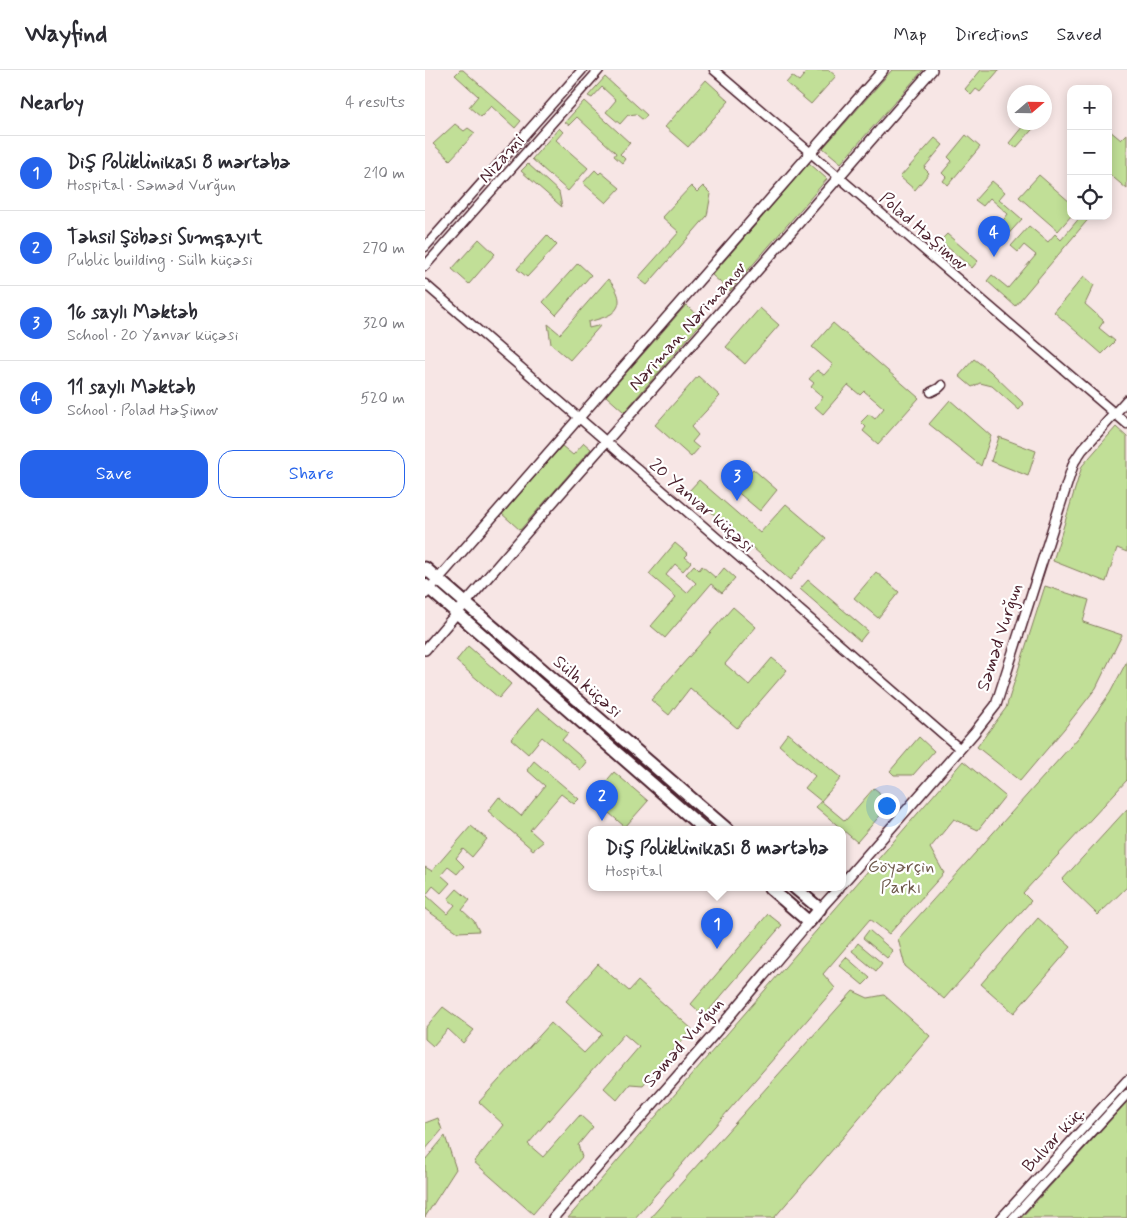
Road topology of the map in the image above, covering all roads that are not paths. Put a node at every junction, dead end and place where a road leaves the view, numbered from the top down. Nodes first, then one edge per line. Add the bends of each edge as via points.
1 (582, 70) edge
2 (599, 70) edge
3 (715, 70) edge
4 (883, 70) edge
5 (932, 70) edge
6 (811, 153) junction
7 (839, 177) junction
8 (425, 247) edge
9 (425, 266) edge
10 (425, 284) edge
11 (942, 385) dead end
12 (931, 392) dead end
13 (1127, 400) edge
14 (1115, 414) junction
15 (579, 417) junction
16 (1127, 424) edge
17 (606, 442) junction
18 (425, 568) edge
19 (439, 579) junction
20 (427, 589) edge
21 (466, 603) junction
22 (457, 613) junction
23 (513, 644) junction
24 (425, 650) edge
25 (504, 654) junction
26 (960, 749) junction
27 (656, 768) junction
28 (646, 779) junction
29 (700, 826) edge
30 (723, 826) edge
31 (846, 879) edge
32 (773, 891) edge
33 (799, 891) edge
34 (836, 891) edge
35 (820, 909) junction
36 (809, 922) junction
37 (1127, 1080) edge
38 (1127, 1094) edge
39 (553, 1218) edge
40 (1001, 1218) edge
41 (1013, 1218) edge

1 - 8 street, Nizami
2 - 9 street, Nizami
3 - 6 street, Polad Həşimov
4 - 6 main road, Nəriman Nərimanov
5 - 7 main road, Nəriman Nərimanov
6 - 7 street, Polad Həşimov
6 - 15 main road, Nəriman Nərimanov
7 - 14 street, Polad Həşimov
7 - 17 main road, Nəriman Nərimanov
10 - 15 street, 20 Yanvar küçəsi
11 - 12 street
13 - 14 main road, Səməd Vurğun
14 - 16 street, Polad Həşimov
14 - 26 main road, Səməd Vurğun via 1074,462 1001,694 990,714
15 - 17 street, 20 Yanvar küçəsi
15 - 19 main road, Nəriman Nərimanov
17 - 21 main road, Nəriman Nərimanov
17 - 26 street, 20 Yanvar küçəsi
18 - 19 highway, Sülh küçəsi
19 - 20 main road, Nəriman Nərimanov
19 - 21 highway, Sülh küçəsi
20 - 22 highway, Sülh küçəsi
21 - 22 main road, Nəriman Nərimanov
21 - 23 highway, Sülh küçəsi
22 - 24 main road
22 - 25 highway, Sülh küçəsi
23 - 25 highway
23 - 27 highway, Sülh küçəsi
25 - 28 highway, Sülh küçəsi
26 - 31 main road, Səməd Vurğun
27 - 28 highway
27 - 30 highway, Sülh küçəsi
28 - 29 highway, Sülh küçəsi
32 - 36 highway
33 - 35 highway
34 - 35 main road, Səməd Vurğun
35 - 36 highway, Səməd Vurğun
36 - 39 main road, Səməd Vurğun
37 - 40 street, Bulvar küç.
38 - 41 street, Bulvar küç.

